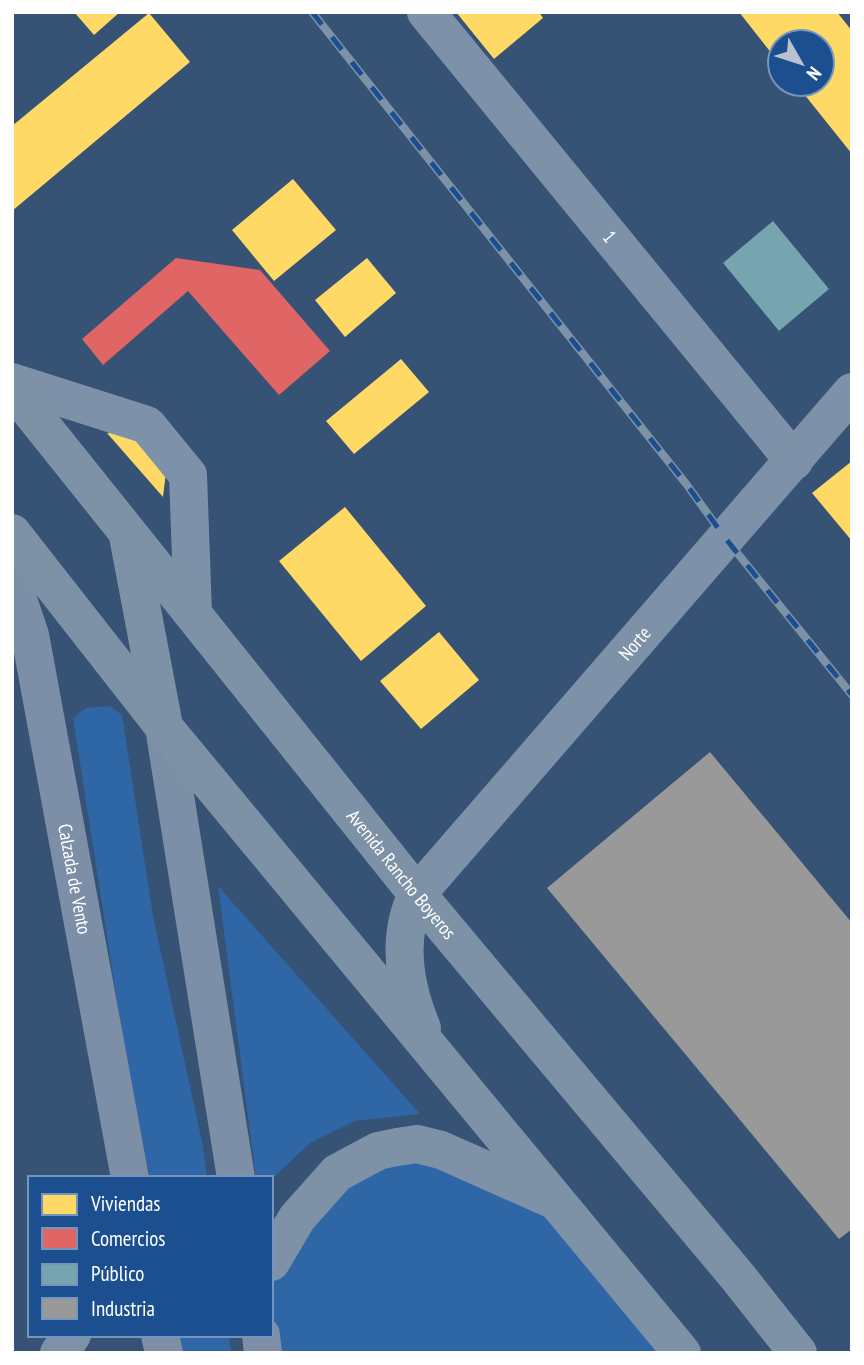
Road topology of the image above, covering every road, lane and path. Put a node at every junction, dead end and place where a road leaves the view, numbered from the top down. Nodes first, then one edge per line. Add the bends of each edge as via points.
1 (426, 12) edge
2 (12, 385) edge
3 (852, 392) edge
4 (794, 461) junction
5 (127, 531) junction
6 (12, 533) edge
7 (12, 582) edge
8 (193, 612) junction
9 (164, 727) junction
10 (417, 894) junction
11 (431, 1051) junction
12 (130, 1176) edge
13 (236, 1176) edge
14 (562, 1205) junction
15 (273, 1258) edge
16 (71, 1337) edge
17 (59, 1353) edge
18 (682, 1353) edge
19 (799, 1353) edge

1 - 4 street, 1
2 - 5 highway, Avenida Rancho Boyeros
2 - 8 street via 147,425 188,475
3 - 4 street, Norte
4 - 10 street, Norte
5 - 8 highway, Avenida Rancho Boyeros
5 - 9 highway
6 - 9 highway
7 - 12 main road, Calzada de Vento via 30,635
8 - 10 highway, Avenida Rancho Boyeros
9 - 11 highway
9 - 13 main road
10 - 11 highway via 407,927 405,967 413,1007
10 - 19 highway, Avenida Rancho Boyeros
11 - 14 highway
14 - 15 highway via 441,1150 417,1144 397,1147 378,1151 337,1173 296,1217
14 - 18 highway
16 - 17 street

